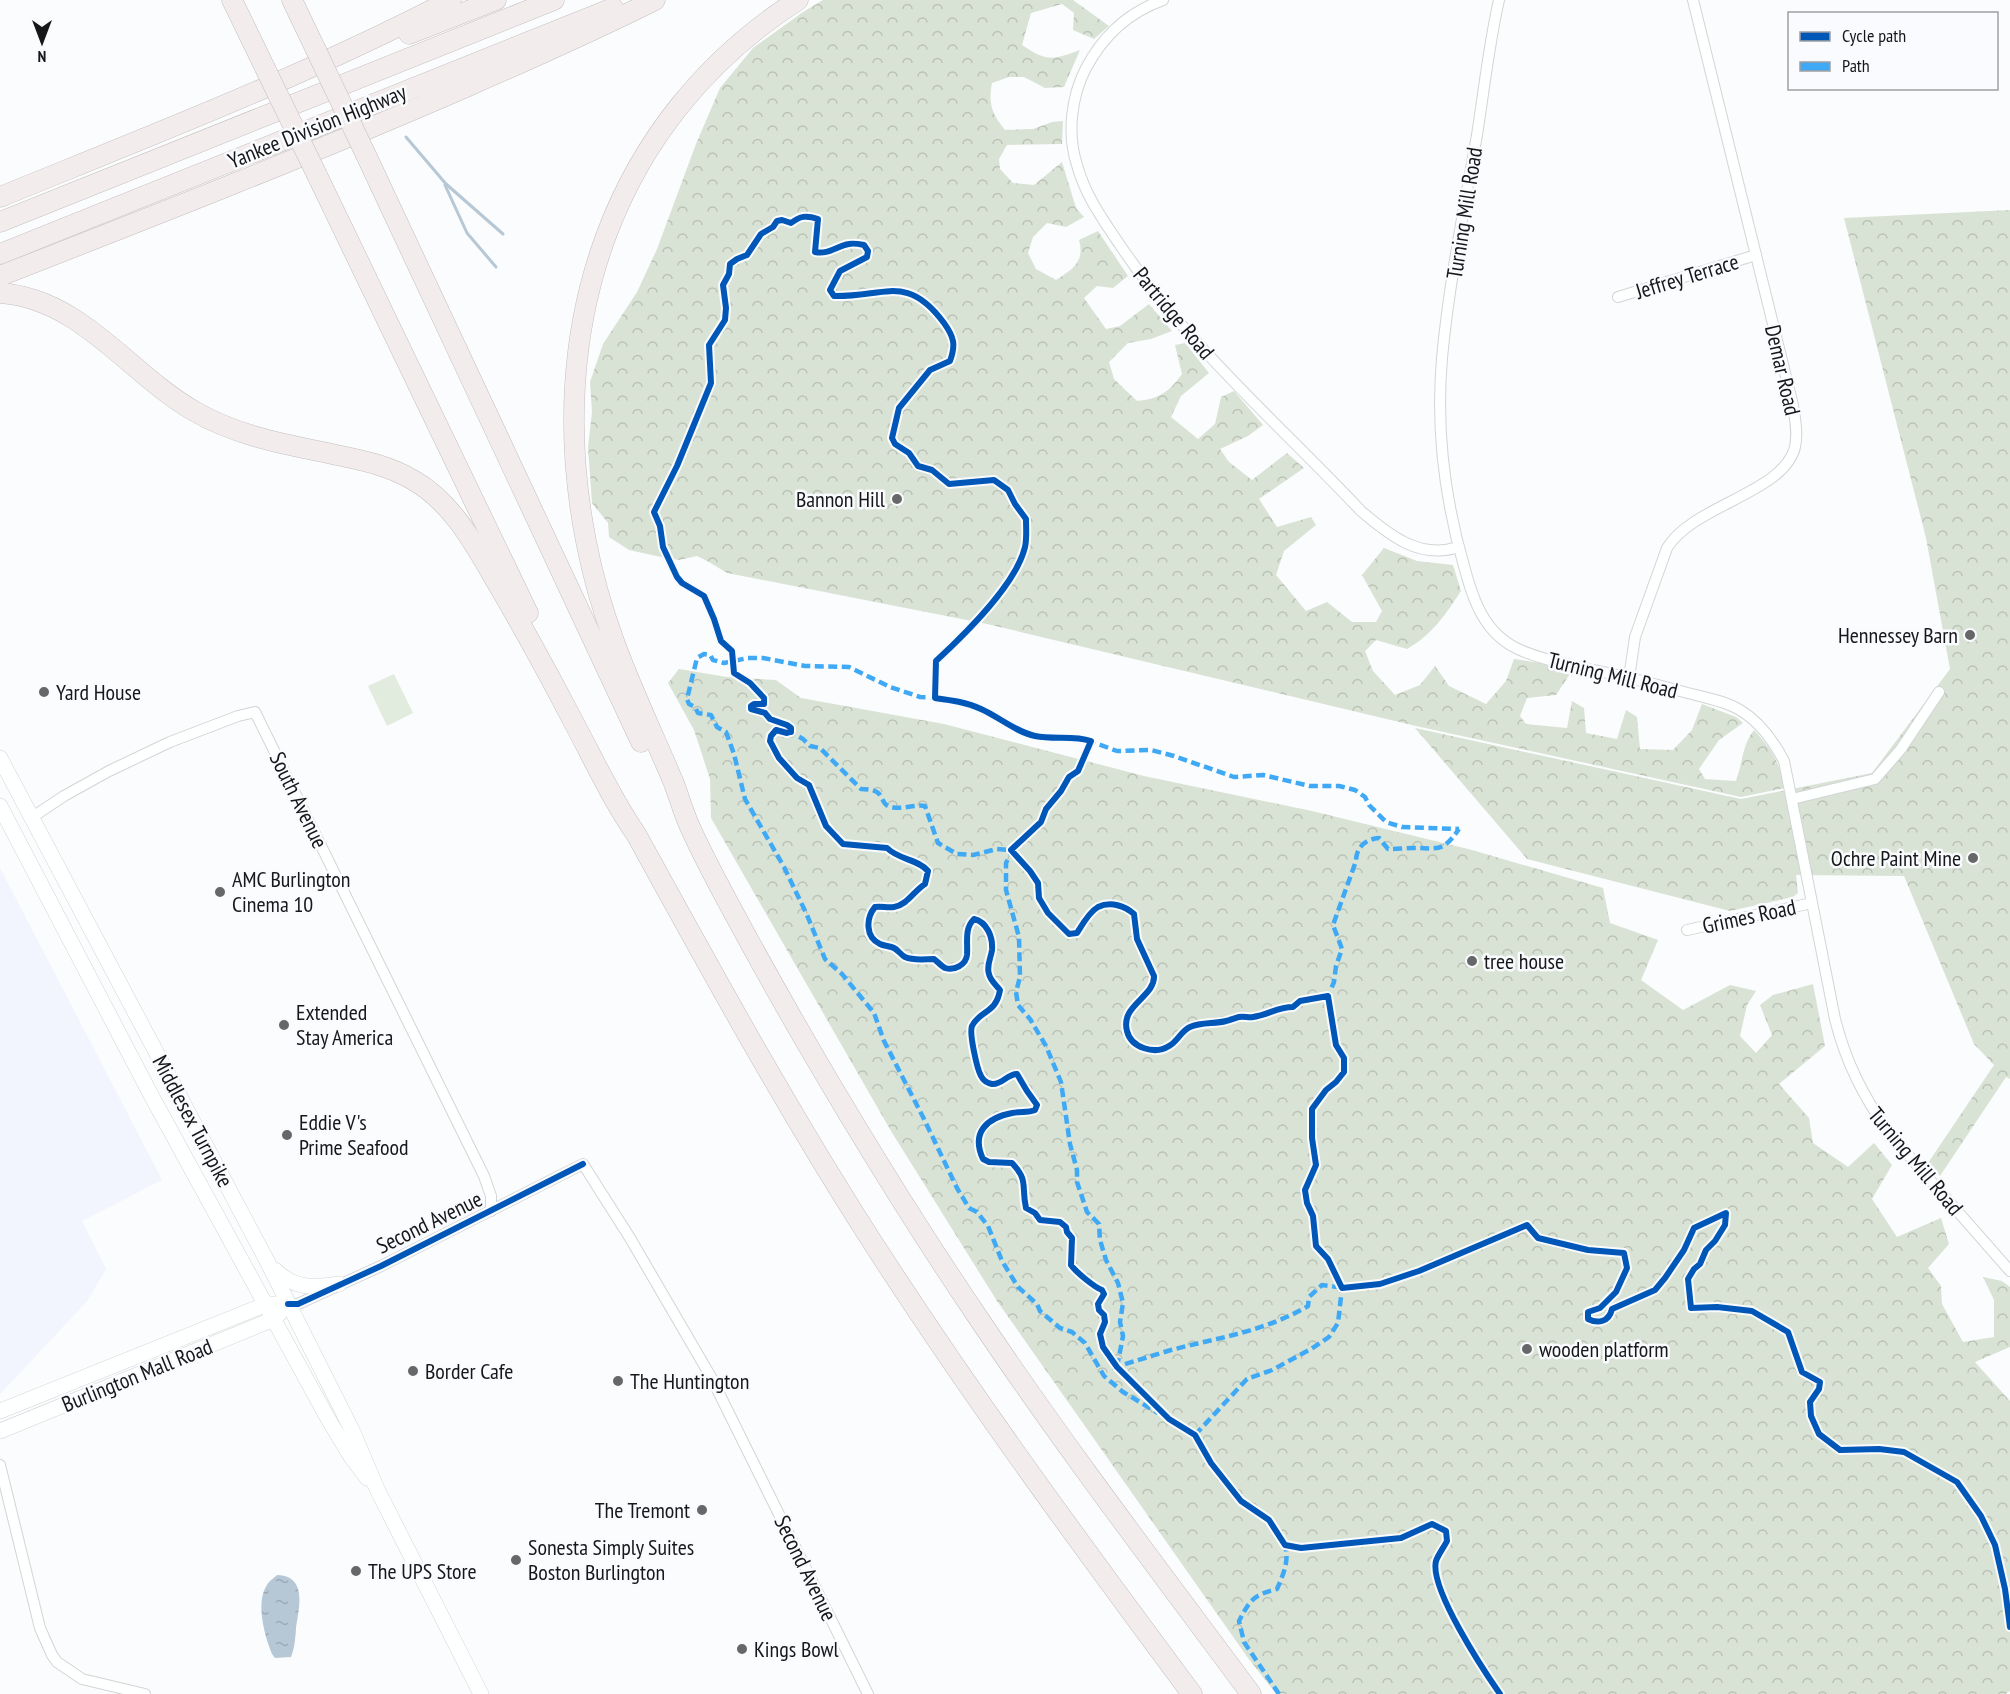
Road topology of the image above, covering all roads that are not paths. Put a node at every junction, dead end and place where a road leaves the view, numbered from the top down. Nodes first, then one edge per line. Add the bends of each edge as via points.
1 (232, 0) edge
2 (292, 0) edge
3 (451, 0) edge
4 (496, 0) edge
5 (554, 0) edge
6 (635, 0) edge
7 (656, 0) edge
8 (798, 0) edge
9 (1162, 0) edge
10 (1499, 0) edge
11 (1693, 0) edge
12 (263, 90) junction
13 (0, 198) edge
14 (0, 222) edge
15 (0, 254) edge
16 (1756, 255) junction
17 (0, 276) edge
18 (0, 293) edge
19 (1618, 297) dead end
20 (1458, 547) junction
21 (1629, 678) junction
22 (1939, 692) dead end
23 (0, 758) edge
24 (1792, 799) junction
25 (2, 810) edge
26 (31, 818) junction
27 (688, 825) junction
28 (636, 834) junction
29 (1812, 903) junction
30 (1687, 930) dead end
31 (491, 1211) junction
32 (267, 1261) junction
33 (2010, 1270) edge
34 (339, 1284) junction
35 (267, 1304) junction
36 (288, 1304) junction
37 (274, 1319) junction
38 (0, 1411) edge
39 (0, 1431) edge
40 (0, 1466) edge
41 (377, 1489) junction
42 (145, 1694) edge
43 (482, 1694) edge
44 (868, 1694) edge
45 (1192, 1694) edge
46 (1251, 1694) edge

1 - 28 highway, bridge via 528,613 625,804
2 - 27 highway, bridge via 612,684 664,789
3 - 12 highway
4 - 12 highway
5 - 14 highway, Yankee Division Highway
6 - 15 highway, Yankee Division Highway
7 - 17 highway via 419,107
8 - 27 highway via 710,70 646,151 602,243 579,340 575,458 591,567 612,642
9 - 20 street, Partridge Road via 1120,24 1107,37 1095,52 1078,89 1072,132 1074,154 1092,203 1140,275 1190,335 1361,512 1383,531 1414,548
10 - 20 street, Turning Mill Road via 1442,359 1445,474
11 - 16 street, Demar Road
12 - 13 highway
16 - 19 street, Jeffrey Terrace
16 - 21 street, Demar Road via 1793,405 1794,448 1776,475 1686,526 1672,539 1635,637
18 - 28 highway via 35,299 68,314 180,402 225,427 267,441 380,465 433,493 454,516 488,568
20 - 21 street, Turning Mill Road via 1478,608 1498,636 1541,658
21 - 24 street, Turning Mill Road via 1727,704 1749,716 1762,727 1784,761
22 - 24 street via 1875,780
23 - 26 main road, Middlesex Turnpike
24 - 29 street, Turning Mill Road
25 - 26 main road
25 - 35 main road, Middlesex Turnpike via 151,1095
26 - 31 street, South Avenue via 109,771 170,742 255,712 484,1176
26 - 32 main road, Middlesex Turnpike
27 - 46 highway via 789,1013 923,1234 1056,1430
28 - 45 highway via 756,1050 874,1244 1012,1449
29 - 30 street, Grimes Road
29 - 33 street, Turning Mill Road via 1839,1038 1864,1097 1911,1160
31 - 34 street, Second Avenue
31 - 44 street, Second Avenue via 583,1164 711,1377
32 - 34 main road via 293,1284
32 - 36 main road, Middlesex Turnpike
34 - 36 street, Second Avenue via 298,1304
35 - 36 main road
35 - 37 main road, Middlesex Turnpike
35 - 38 main road, Burlington Mall Road
36 - 37 main road
36 - 41 main road, Middlesex Turnpike via 352,1430
37 - 39 main road, Burlington Mall Road
37 - 41 main road, Middlesex Turnpike via 340,1441
40 - 42 street via 48,1650 57,1662 82,1679
41 - 43 main road, Middlesex Turnpike

